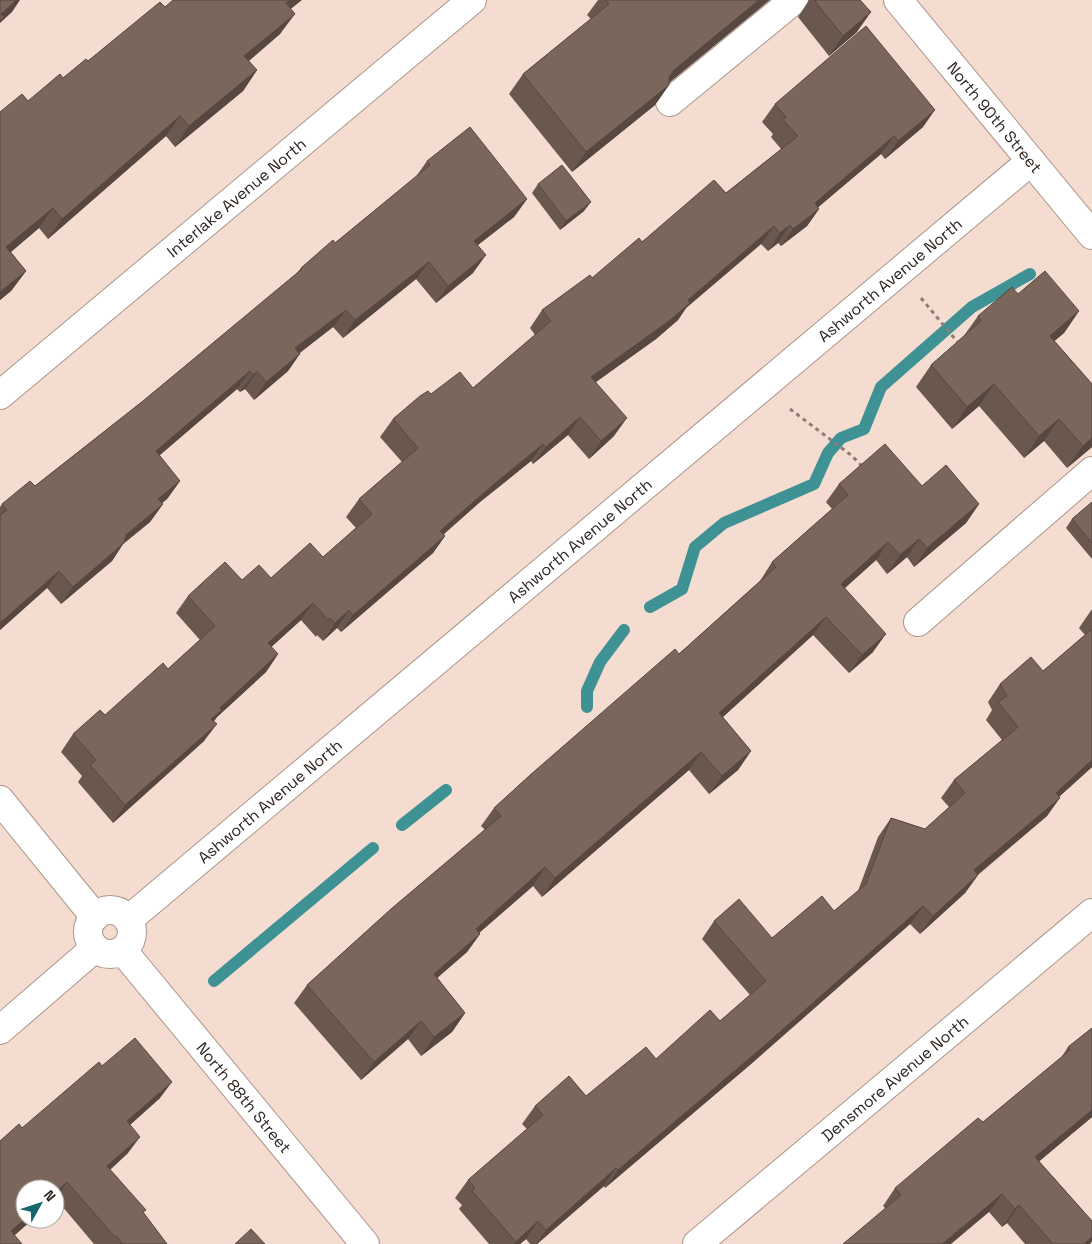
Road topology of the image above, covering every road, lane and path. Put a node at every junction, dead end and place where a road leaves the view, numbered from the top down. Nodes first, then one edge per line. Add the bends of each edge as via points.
1 (472, 0) edge
2 (794, 0) edge
3 (898, 0) edge
4 (670, 102) edge
5 (1031, 161) junction
6 (1092, 235) edge
7 (919, 295) dead end
8 (962, 347) edge
9 (0, 395) edge
10 (787, 408) dead end
11 (862, 466) edge
12 (1092, 471) edge
13 (918, 622) dead end
14 (0, 800) edge
15 (1092, 913) edge
16 (95, 917) junction
17 (128, 920) junction
18 (95, 948) junction
19 (123, 951) junction
20 (0, 1030) edge
21 (365, 1244) edge
22 (697, 1244) edge

1 - 9 street, Interlake Avenue North
2 - 4 street
3 - 5 street, North 90th Street
5 - 6 street, North 90th Street
5 - 17 street, Ashworth Avenue North
7 - 8 path
10 - 11 path
12 - 13 street
14 - 16 street
15 - 22 street, Densmore Avenue North
16 - 17 street via 112,910
16 - 18 street via 88,934
17 - 19 street via 133,934
18 - 19 street via 108,954
18 - 20 street
19 - 21 street, North 88th Street

